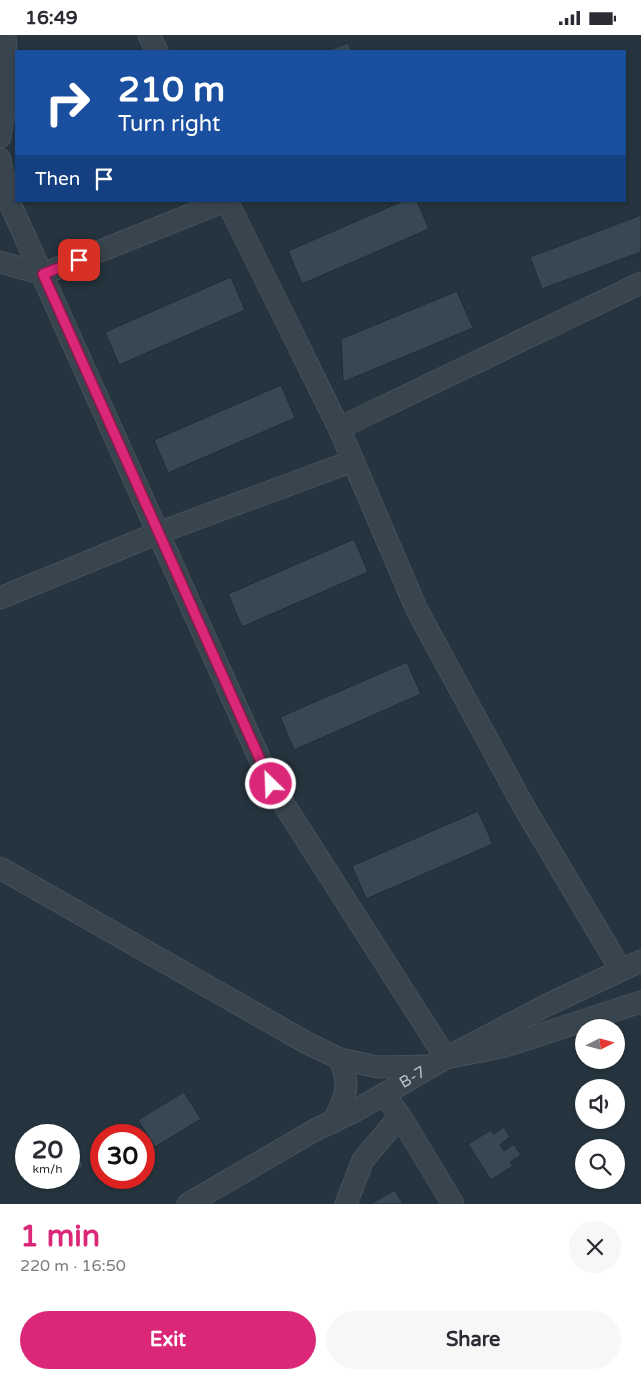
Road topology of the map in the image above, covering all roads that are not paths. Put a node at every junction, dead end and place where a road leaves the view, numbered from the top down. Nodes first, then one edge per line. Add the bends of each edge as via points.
1 (5, 35) edge
2 (149, 35) edge
3 (156, 50) edge
4 (0, 137) edge
5 (0, 159) edge
6 (223, 202) edge
7 (226, 202) edge
8 (0, 262) edge
9 (43, 274) junction
10 (641, 283) edge
11 (339, 428) junction
12 (353, 461) junction
13 (158, 533) junction
14 (0, 598) edge
15 (0, 868) edge
16 (641, 961) edge
17 (621, 970) junction
18 (640, 1004) edge
19 (340, 1059) junction
20 (439, 1062) junction
21 (384, 1095) junction
22 (400, 1116) junction
23 (334, 1121) junction
24 (188, 1204) edge
25 (346, 1204) edge
26 (453, 1204) edge

1 - 4 street via 8,87
2 - 3 street
5 - 9 street via 8,199
6 - 9 street
7 - 11 street
8 - 9 street
9 - 13 street
10 - 11 street
11 - 12 street
12 - 13 street
12 - 17 street via 417,610 524,807
13 - 14 street
13 - 20 street via 271,784
15 - 19 street
16 - 17 street, B-7
17 - 20 street, B-7
18 - 20 street via 502,1047
19 - 20 street via 378,1067
19 - 23 street via 346,1074 346,1096
20 - 21 street, B-7
21 - 22 street
21 - 23 street, B-7
22 - 25 street via 363,1159
22 - 26 street
23 - 24 street, B-7

